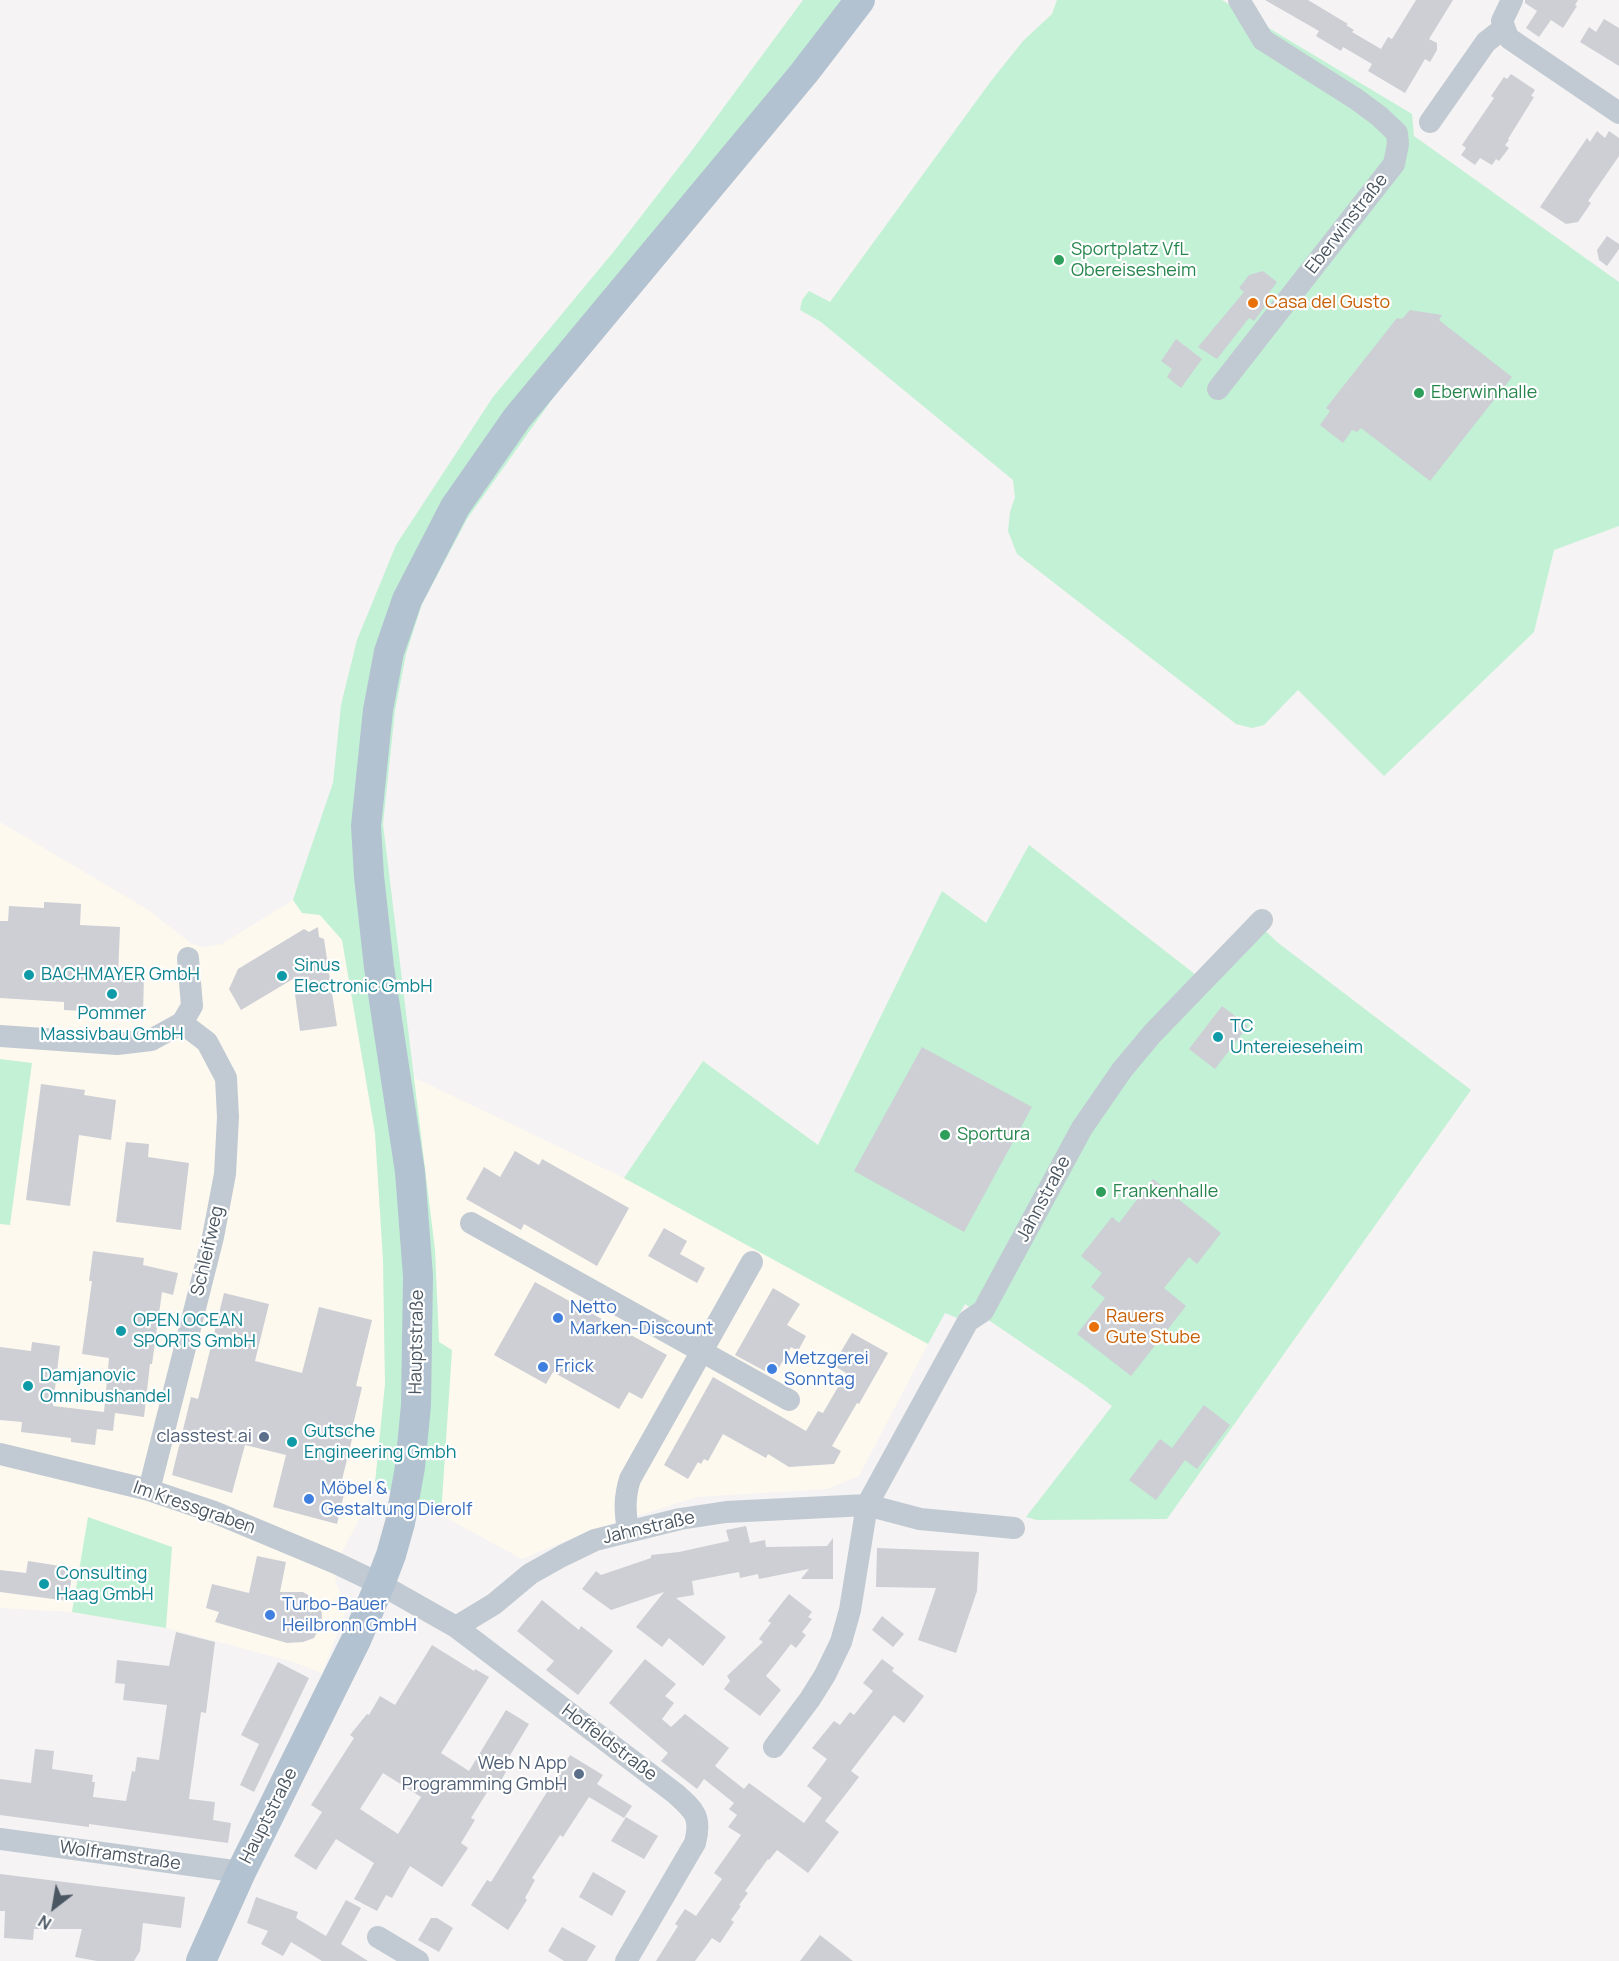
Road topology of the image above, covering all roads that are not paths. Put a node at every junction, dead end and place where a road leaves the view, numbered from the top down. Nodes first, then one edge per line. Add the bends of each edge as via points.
1 (860, 0) edge
2 (1239, 0) edge
3 (1512, 0) edge
4 (1504, 28) junction
5 (1619, 113) edge
6 (1430, 123) dead end
7 (1218, 389) dead end
8 (1262, 920) dead end
9 (188, 958) dead end
10 (182, 1023) junction
11 (0, 1036) edge
12 (471, 1223) dead end
13 (752, 1262) dead end
14 (702, 1351) junction
15 (789, 1400) dead end
16 (0, 1454) edge
17 (148, 1490) junction
18 (867, 1505) junction
19 (1014, 1528) dead end
20 (628, 1531) junction
21 (380, 1584) junction
22 (456, 1627) junction
23 (774, 1747) dead end
24 (0, 1839) edge
25 (241, 1872) junction
26 (378, 1936) dead end
27 (201, 1961) edge
28 (418, 1961) edge
29 (626, 1961) edge

1 - 21 main road, Hauptstraße via 517,418 455,507 407,600 389,652 378,710 366,826 378,967 410,1172 418,1276 416,1405 410,1467 397,1534
2 - 7 street, Eberwinstraße via 1263,40 1356,99 1397,133 1398,144 1394,164
3 - 4 street via 1502,21
4 - 5 street via 1510,39
4 - 6 street via 1486,42
8 - 18 street, Jahnstraße via 1152,1034 1082,1128 983,1311 968,1321
9 - 10 street via 192,1006
10 - 11 street via 151,1040 117,1044
10 - 17 street, Schleifweg via 207,1042 226,1078 225,1174 213,1237
12 - 14 street
13 - 14 street
14 - 15 street
14 - 20 street via 630,1479 624,1510
16 - 17 street, Im Kressgraben
17 - 21 street, Im Kressgraben via 214,1512
18 - 19 street, Jahnstraße via 920,1519
18 - 20 street, Jahnstraße via 726,1512
18 - 23 street via 841,1642 810,1700
20 - 22 street, Jahnstraße via 562,1556
21 - 22 street, Hoffeldstraße
21 - 25 main road, Hauptstraße
22 - 29 street, Hoffeldstraße via 676,1794 697,1817 695,1843
24 - 25 street, Wolframstraße
25 - 27 main road, Hauptstraße
26 - 28 street

